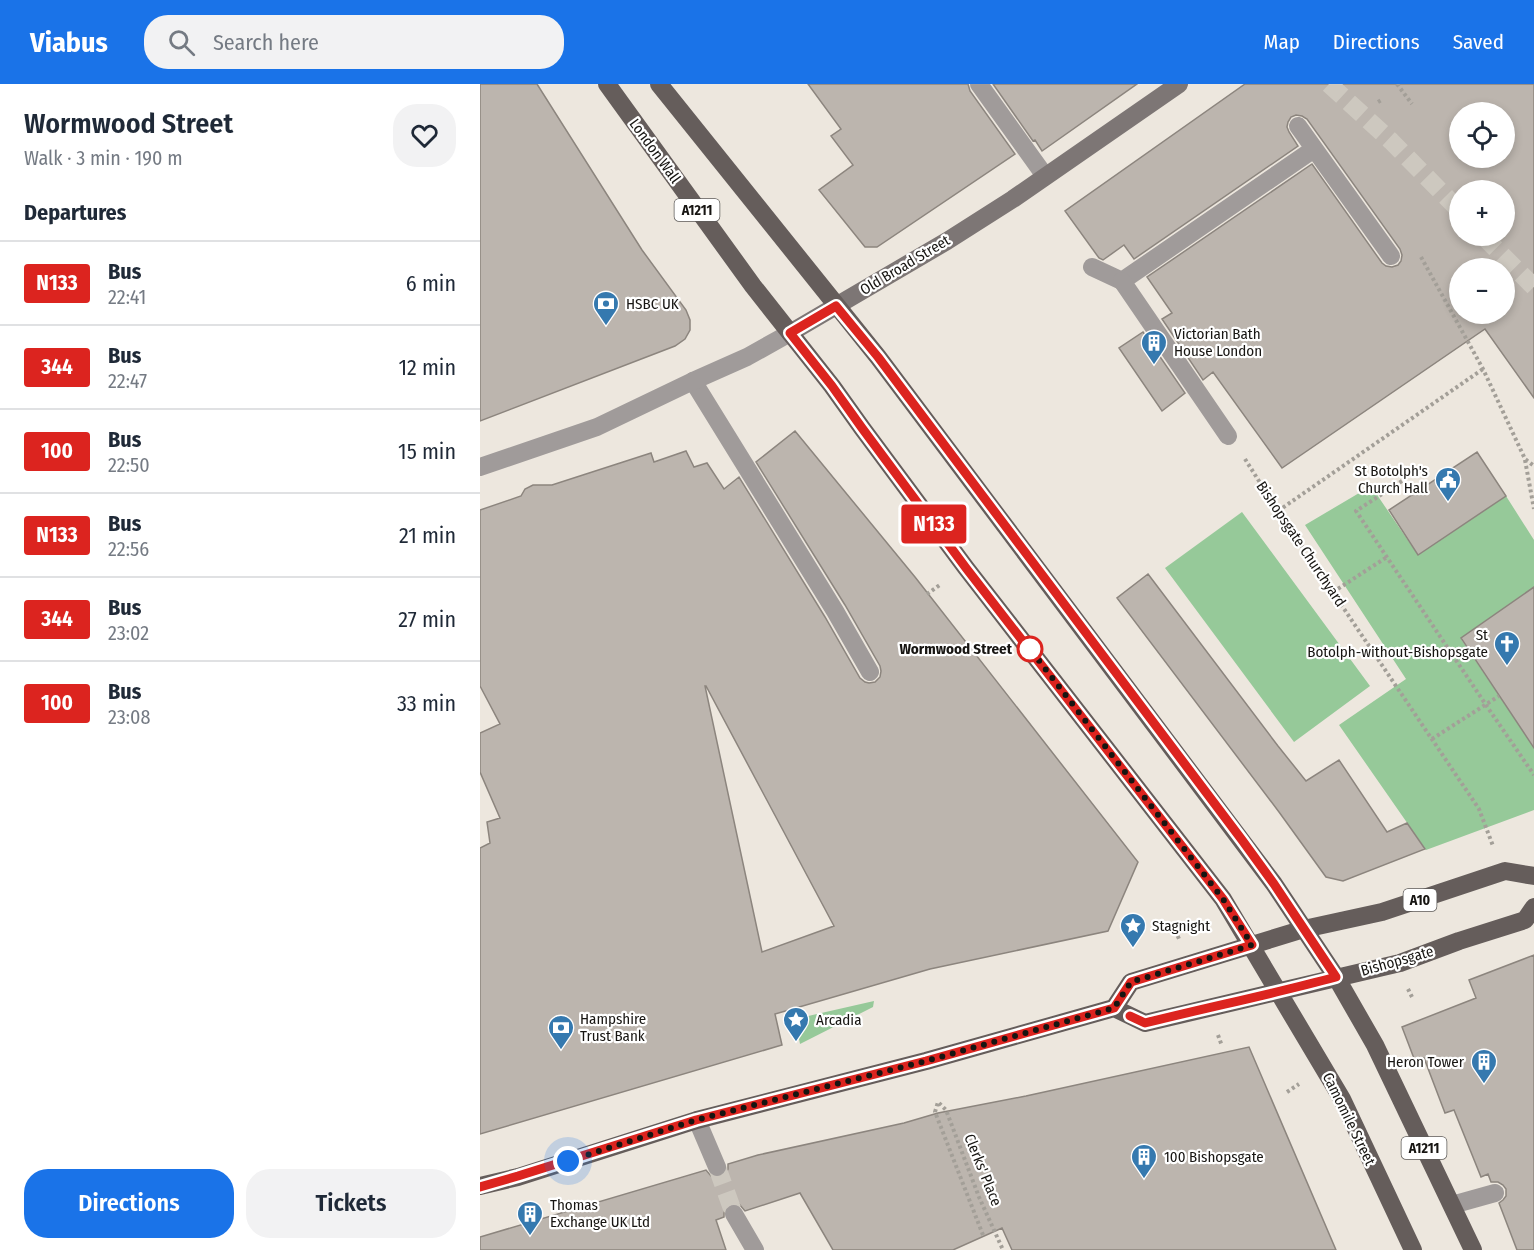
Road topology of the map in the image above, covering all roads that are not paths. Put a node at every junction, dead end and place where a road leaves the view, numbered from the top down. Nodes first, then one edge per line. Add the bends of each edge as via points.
1 (607, 84) edge
2 (659, 84) edge
3 (979, 84) edge
4 (1179, 84) edge
5 (1298, 126) dead end
6 (1314, 149) junction
7 (1045, 176) junction
8 (1391, 256) dead end
9 (1092, 267) dead end
10 (1122, 281) junction
11 (836, 306) junction
12 (790, 333) junction
13 (693, 381) junction
14 (1228, 436) road end
15 (480, 467) edge
16 (870, 672) dead end
17 (1534, 876) edge
18 (1534, 907) edge
19 (1304, 929) junction
20 (1252, 945) junction
21 (1336, 977) junction
22 (1279, 992) junction
23 (1114, 1008) junction
24 (696, 1120) junction
25 (717, 1167) tunnel mouth
26 (480, 1186) edge
27 (1495, 1193) dead end
28 (1452, 1205) junction
29 (734, 1214) tunnel mouth
30 (754, 1250) edge
31 (1413, 1250) edge
32 (1473, 1250) edge

1 - 12 main road, London Wall / A1211
2 - 11 main road
3 - 7 street
4 - 7 street, Old Broad Street
5 - 6 street
6 - 8 street
6 - 10 street
7 - 11 street, Old Broad Street via 947,241
9 - 10 street
10 - 14 street
11 - 12 street, Old Broad Street
11 - 19 main road via 1170,744
12 - 13 street, Old Broad Street
12 - 20 main road, A1211 via 966,568 1223,899
13 - 15 street, Old Broad Street via 597,428
13 - 16 street
17 - 19 main road, A10 via 1505,871 1382,912
18 - 21 main road, Bishopsgate via 1525,920 1400,963
19 - 20 main road, A10
19 - 21 main road
20 - 22 main road, Camomile Street
20 - 23 main road, A10 via 1131,982
21 - 22 main road, Bishopsgate
21 - 28 main road, A1211 via 1375,1045
22 - 23 main road, Bishopsgate via 1145,1023
22 - 31 main road, Camomile Street via 1342,1099
23 - 24 main road
24 - 25 street
24 - 26 main road
27 - 28 street
28 - 32 main road, A1211
29 - 30 street

